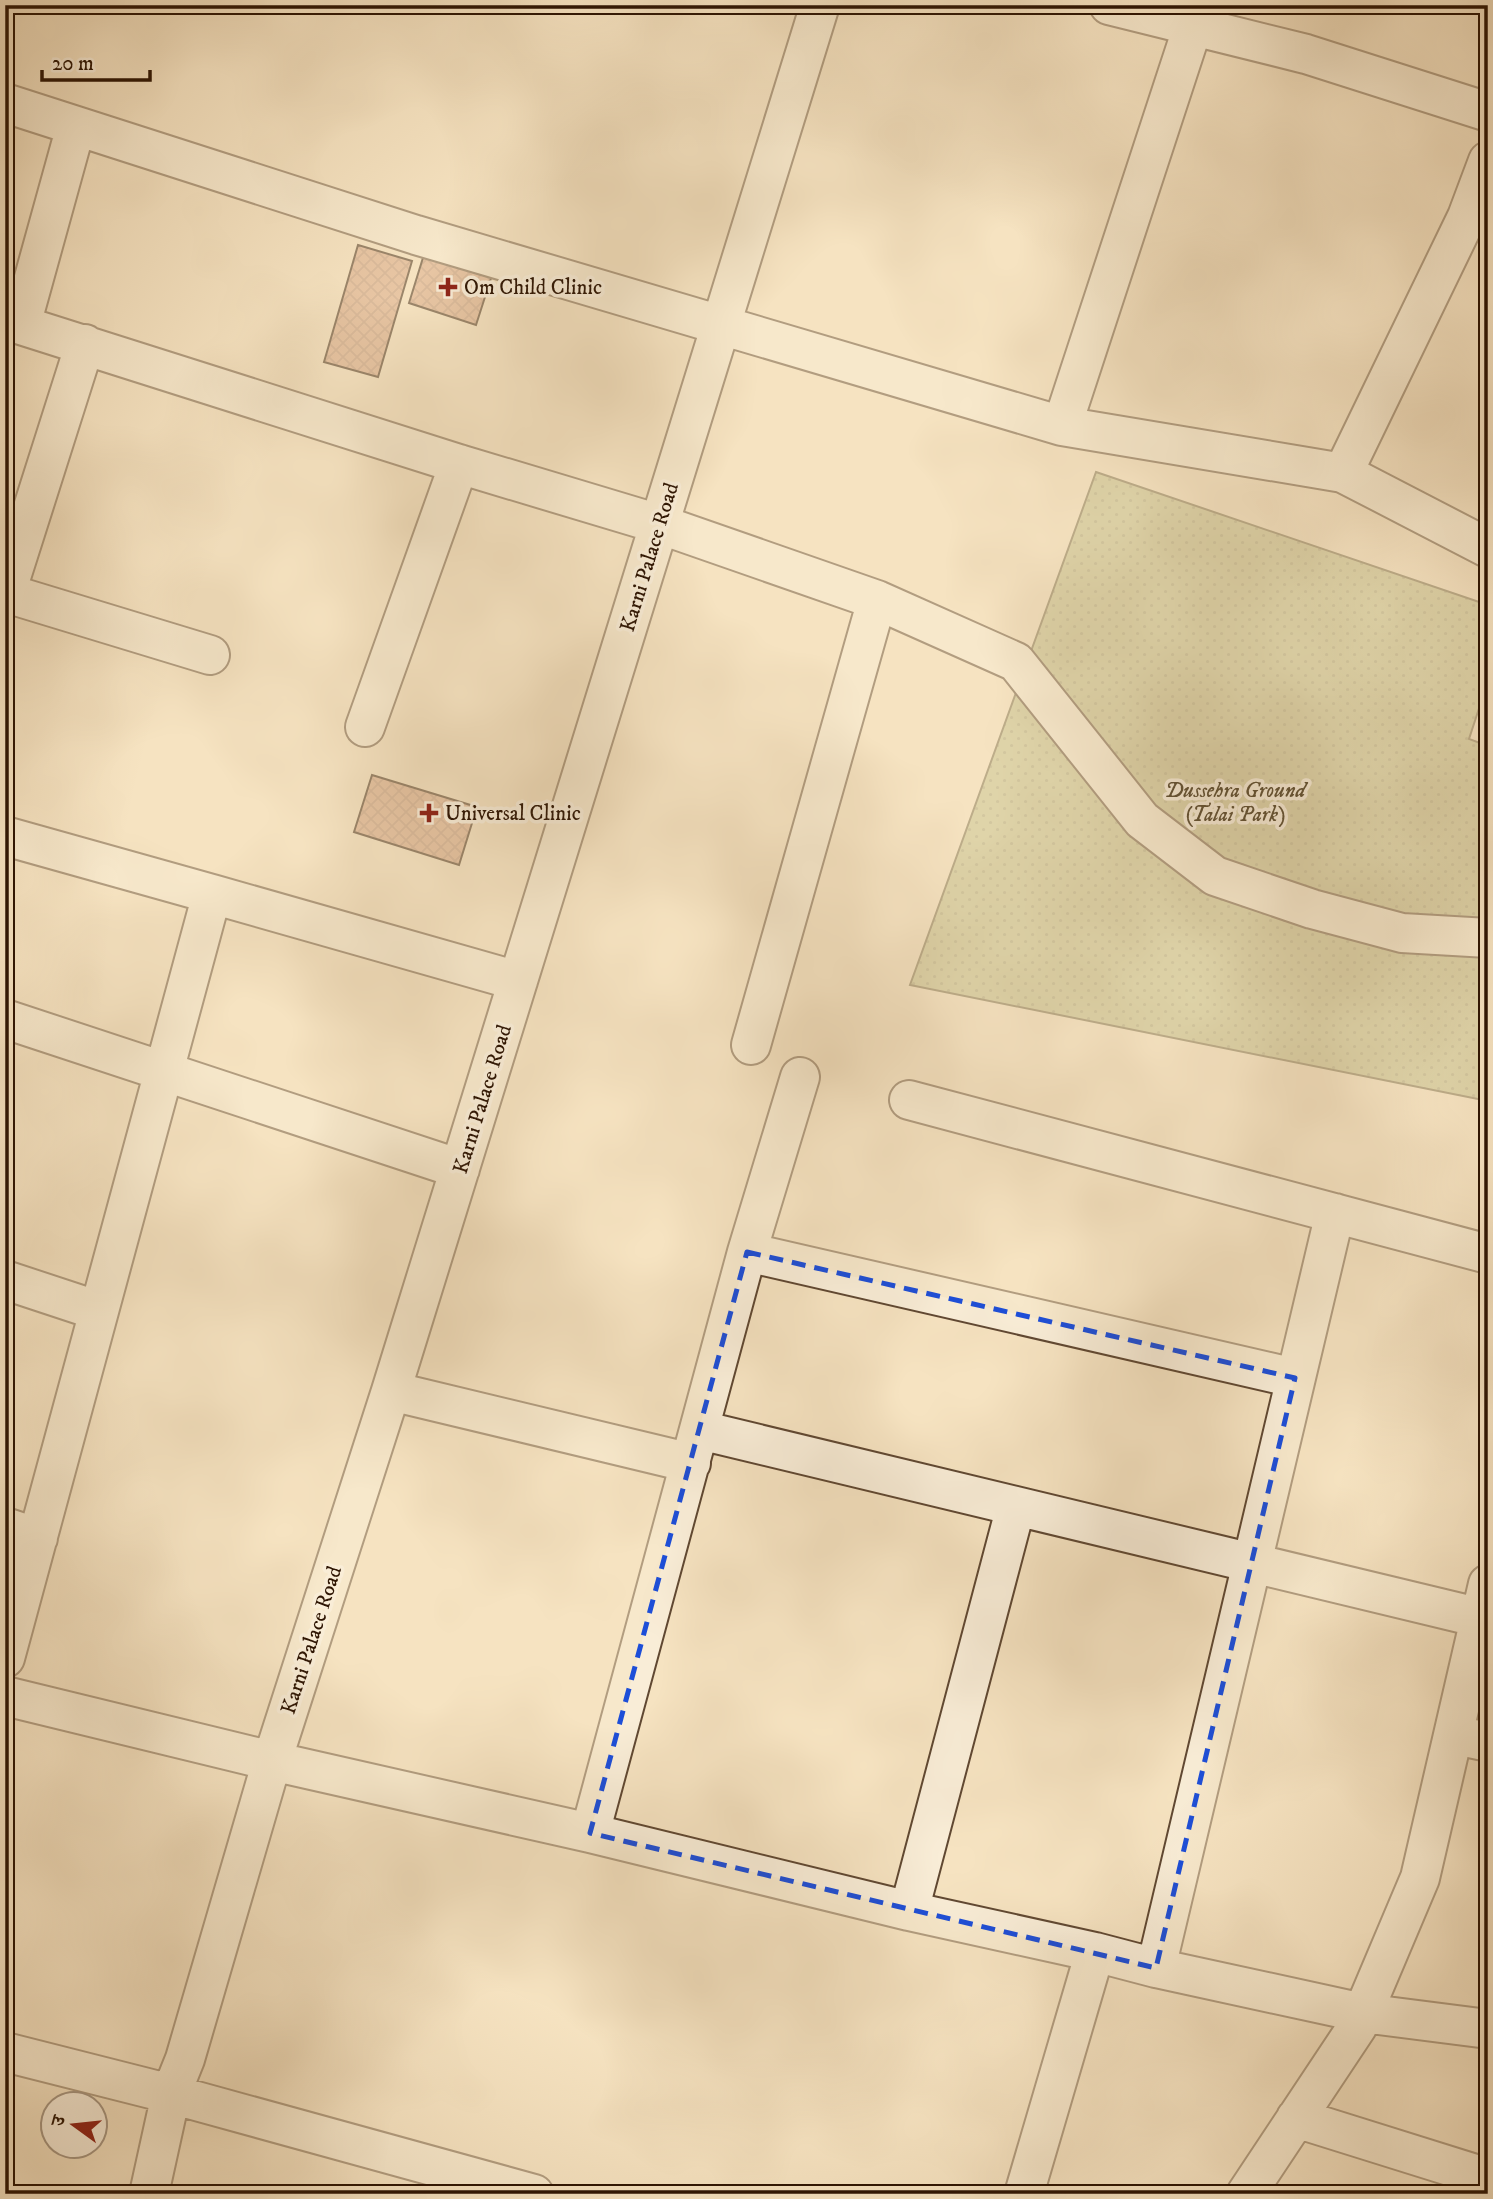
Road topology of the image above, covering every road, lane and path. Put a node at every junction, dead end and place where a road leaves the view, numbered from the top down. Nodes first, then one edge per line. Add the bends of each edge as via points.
1 (820, 5) edge
2 (1109, 5) edge
3 (1193, 26) junction
4 (5, 103) edge
5 (1488, 112) edge
6 (76, 126) junction
7 (1488, 161) edge
8 (13, 322) edge
9 (721, 326) junction
10 (85, 344) junction
11 (1062, 426) junction
12 (459, 464) junction
13 (1343, 473) junction
14 (659, 524) junction
15 (1488, 548) edge
16 (6, 594) edge
17 (877, 600) junction
18 (210, 655) dead end
19 (365, 727) dead end
20 (5, 836) edge
21 (212, 894) junction
22 (1488, 939) edge
23 (518, 981) junction
24 (5, 1019) edge
25 (751, 1045) dead end
26 (165, 1072) junction
27 (800, 1077) dead end
28 (909, 1101) dead end
29 (460, 1169) junction
30 (1335, 1213) junction
31 (747, 1252) junction
32 (1488, 1254) edge
33 (5, 1280) edge
34 (99, 1311) junction
35 (1295, 1378) junction
36 (391, 1391) junction
37 (696, 1447) junction
38 (1016, 1506) junction
39 (22, 1532) edge
40 (1252, 1563) junction
41 (1484, 1601) edge
42 (5, 1658) edge
43 (5, 1696) edge
44 (1471, 1739) edge
45 (272, 1761) junction
46 (590, 1833) junction
47 (909, 1911) junction
48 (1095, 1952) junction
49 (1156, 1968) junction
50 (1363, 2013) junction
51 (1488, 2029) edge
52 (5, 2052) edge
53 (171, 2094) junction
54 (1296, 2118) junction
55 (1488, 2179) edge
56 (149, 2194) edge
57 (534, 2194) edge
58 (1024, 2194) edge
59 (1246, 2194) edge

1 - 9 street, Karni Palace Road
2 - 3 street
3 - 5 street via 1306,54
3 - 11 street
4 - 6 street
6 - 8 street
6 - 9 street
7 - 13 street via 1467,217
8 - 10 street
9 - 11 street
9 - 14 street, Karni Palace Road
10 - 12 street
10 - 16 street
11 - 13 street
12 - 14 street
12 - 19 street
13 - 15 street
14 - 17 street
14 - 23 street, Karni Palace Road
16 - 18 street
17 - 22 street via 1016,662 1142,820 1214,876 1402,933
17 - 25 street
20 - 21 street
21 - 23 street
21 - 26 street
23 - 29 street, Karni Palace Road
24 - 26 street
26 - 29 street
26 - 34 street
27 - 31 street
28 - 30 street
29 - 36 street, Karni Palace Road
30 - 32 street
30 - 35 street
31 - 35 street
31 - 37 street
33 - 34 street
34 - 39 street
35 - 40 street
36 - 37 street
36 - 45 street, Karni Palace Road
37 - 38 street
37 - 46 street
38 - 40 street
38 - 47 street
39 - 42 street
40 - 41 street
40 - 49 street
41 - 44 street
43 - 45 street
44 - 50 street via 1420,1878
45 - 46 street
45 - 53 street, Karni Palace Road
46 - 47 street
47 - 48 street
48 - 49 street
48 - 58 street
49 - 50 street
50 - 51 street
50 - 54 street
52 - 53 street
53 - 56 street, Karni Palace Road
53 - 57 street
54 - 55 street
54 - 59 street

